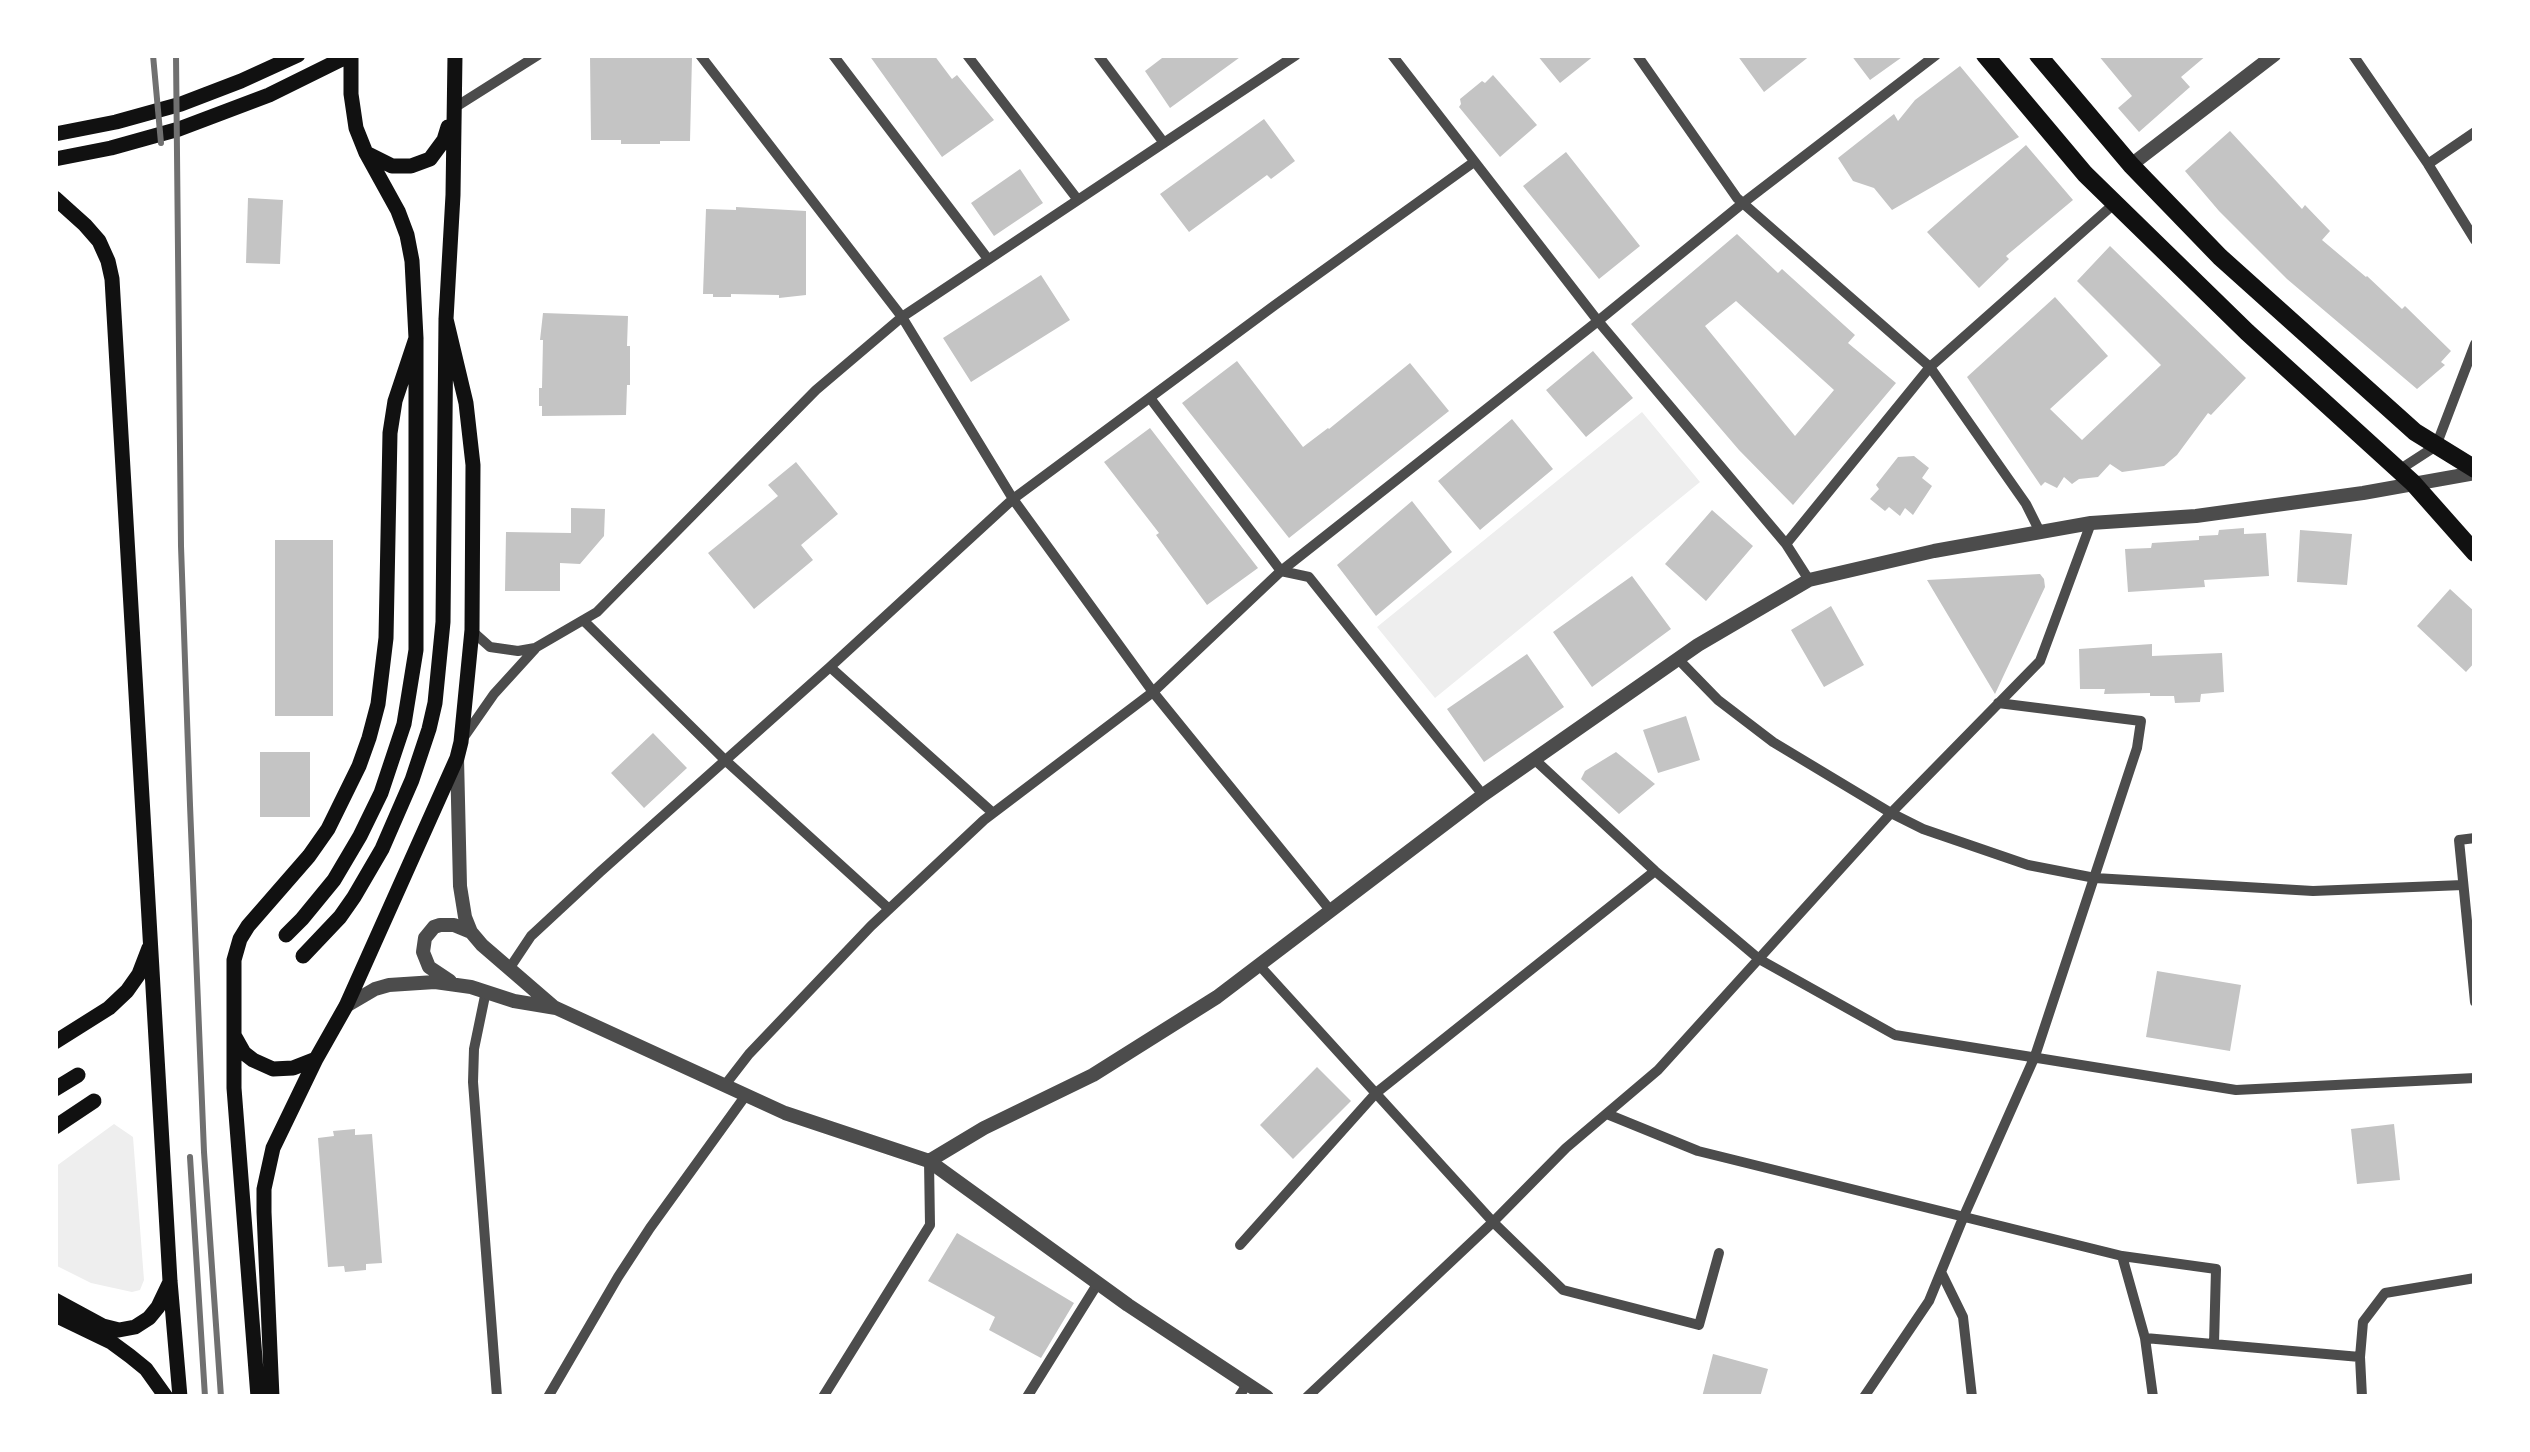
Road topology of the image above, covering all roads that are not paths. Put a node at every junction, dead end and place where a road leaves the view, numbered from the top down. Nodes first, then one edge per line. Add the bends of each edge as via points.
1 (298, 55) edge
2 (350, 55) edge
3 (456, 55) edge
4 (538, 55) edge
5 (700, 55) edge
6 (834, 55) edge
7 (967, 55) edge
8 (1098, 55) edge
9 (1296, 55) edge
10 (1392, 55) edge
11 (1636, 55) edge
12 (1936, 55) edge
13 (1985, 55) edge
14 (2038, 55) edge
15 (2274, 55) edge
16 (2353, 55) edge
17 (1281, 59) edge
18 (454, 108) junction
19 (2475, 132) edge
20 (55, 134) edge
21 (1164, 142) junction
22 (366, 152) junction
23 (55, 159) edge
24 (1474, 162) junction
25 (2428, 164) junction
26 (2132, 166) junction
27 (55, 198) edge
28 (1078, 200) junction
29 (1742, 203) junction
30 (2115, 203) junction
31 (2475, 240) edge
32 (988, 260) junction
33 (902, 317) junction
34 (446, 319) junction
35 (1598, 321) junction
36 (416, 338) junction
37 (2475, 344) edge
38 (1930, 367) junction
39 (1150, 398) junction
40 (2436, 446) junction
41 (2475, 471) edge
42 (2406, 477) junction
43 (1014, 499) junction
44 (2091, 523) junction
45 (2040, 532) junction
46 (1786, 544) junction
47 (2475, 553) edge
48 (1280, 571) junction
49 (1810, 580) junction
50 (584, 620) junction
51 (472, 630) junction
52 (535, 648) junction
53 (1678, 659) junction
54 (830, 668) junction
55 (1153, 692) junction
56 (1998, 704) junction
57 (459, 750) junction
58 (1534, 759) junction
59 (726, 760) junction
60 (1482, 795) junction
61 (1891, 812) junction
62 (993, 813) junction
63 (2475, 838) edge
64 (1655, 871) junction
65 (2095, 878) junction
66 (2464, 885) junction
67 (889, 909) junction
68 (1330, 910) junction
69 (471, 932) junction
70 (286, 935) dead end
71 (151, 944) junction
72 (303, 956) dead end
73 (1759, 959) junction
74 (1259, 965) junction
75 (509, 968) junction
76 (456, 984) junction
77 (486, 992) junction
78 (2475, 1002) edge
79 (346, 1006) junction
80 (556, 1008) junction
81 (233, 1034) junction
82 (55, 1042) edge
83 (2035, 1056) junction
84 (316, 1059) junction
85 (78, 1075) dead end
86 (2475, 1078) edge
87 (725, 1086) junction
88 (55, 1089) edge
89 (1376, 1094) junction
90 (746, 1095) junction
91 (94, 1101) dead end
92 (1607, 1114) junction
93 (55, 1128) edge
94 (929, 1161) junction
95 (1963, 1218) junction
96 (1493, 1222) junction
97 (1240, 1245) dead end
98 (1719, 1252) dead end
99 (2122, 1256) junction
100 (1941, 1272) junction
101 (2475, 1278) edge
102 (170, 1280) junction
103 (1098, 1283) junction
104 (55, 1300) edge
105 (55, 1314) edge
106 (2145, 1338) junction
107 (2214, 1344) junction
108 (2360, 1356) junction
109 (1243, 1390) edge
110 (166, 1397) edge
111 (180, 1397) edge
112 (258, 1397) edge
113 (272, 1397) edge
114 (497, 1397) edge
115 (548, 1397) edge
116 (823, 1397) edge
117 (1027, 1397) edge
118 (1267, 1397) edge
119 (1307, 1397) edge
120 (1864, 1397) edge
121 (1972, 1397) edge
122 (2154, 1397) edge
123 (2362, 1397) edge

1 - 20 main road via 181,104
2 - 22 main road via 350,94
2 - 23 main road via 179,130
3 - 18 main road
4 - 18 street
5 - 33 street
6 - 32 street
7 - 28 street
8 - 21 street
9 - 17 street
10 - 24 street
11 - 29 street
12 - 29 street
13 - 30 main road
14 - 26 main road
15 - 26 street
16 - 25 street
17 - 21 street
18 - 22 main road via 430,159 392,166
18 - 34 main road
19 - 25 street
21 - 28 street
22 - 36 main road via 407,235
24 - 35 street
24 - 39 street
25 - 31 street
26 - 40 main road via 2220,257
27 - 71 main road via 99,241 112,279
28 - 32 street
29 - 35 street
29 - 38 street
30 - 38 street
30 - 42 main road
32 - 33 street
33 - 43 street
33 - 50 street via 816,390
34 - 51 main road via 472,464
34 - 72 main road via 443,622 430,730 369,872
35 - 46 street
35 - 48 street
36 - 70 main road via 416,650 404,724 360,836
36 - 81 main road via 390,433 386,638 374,721 328,829 240,939
37 - 40 street
38 - 45 street
38 - 46 street
39 - 43 street
39 - 48 street
40 - 41 main road
40 - 42 street
41 - 42 street
42 - 44 street via 2363,493
42 - 47 main road
43 - 54 street
43 - 55 street
44 - 45 street
44 - 56 street via 2040,661
45 - 49 street
46 - 49 street
48 - 55 street
48 - 60 street via 1310,577
49 - 53 street
50 - 52 street
50 - 59 street
51 - 52 street via 505,651
51 - 57 main road
52 - 57 street via 494,694
53 - 58 street
53 - 61 street via 1773,742
54 - 59 street
54 - 62 street
55 - 62 street
55 - 68 street
56 - 61 street
56 - 65 street via 2142,722
57 - 69 street via 460,886
57 - 79 main road
58 - 60 street
58 - 64 street
59 - 67 street
59 - 75 street via 531,936
60 - 68 street
61 - 65 street via 2028,864
61 - 73 street
62 - 67 street
63 - 66 street via 2459,840
64 - 73 street
64 - 89 street
65 - 66 street via 2313,891
65 - 83 street
66 - 78 street
67 - 87 street
68 - 74 street
69 - 75 street
69 - 76 street via 440,924 425,938 429,966
71 - 82 main road via 126,991
71 - 102 main road
73 - 83 street via 1894,1035
73 - 92 street via 1658,1070
74 - 89 street
74 - 94 street via 1092,1075
75 - 80 street
76 - 77 street
76 - 79 street via 389,985
77 - 80 street
77 - 114 street via 472,1082
79 - 84 main road
80 - 87 street
81 - 84 main road via 244,1053 273,1070
81 - 112 main road
83 - 86 street via 2236,1090
83 - 95 street
84 - 113 main road via 280,1130 264,1189
85 - 88 main road
87 - 90 street
89 - 96 street
89 - 97 street
90 - 94 street
90 - 115 street via 629,1260
91 - 93 main road
92 - 95 street via 1698,1151
92 - 96 street
94 - 103 street
94 - 116 street via 930,1225
95 - 99 street
95 - 100 street
96 - 98 street via 1564,1290 1700,1325
96 - 119 street
99 - 106 street
99 - 107 street via 2216,1269
100 - 120 street via 1929,1302
100 - 121 street via 1963,1317
101 - 108 street via 2384,1293 2364,1322
102 - 104 main road via 149,1318 119,1330
102 - 111 main road
103 - 109 street
103 - 117 street
105 - 110 main road via 130,1356
106 - 107 street
106 - 122 street
107 - 108 street
108 - 123 street
109 - 118 street

